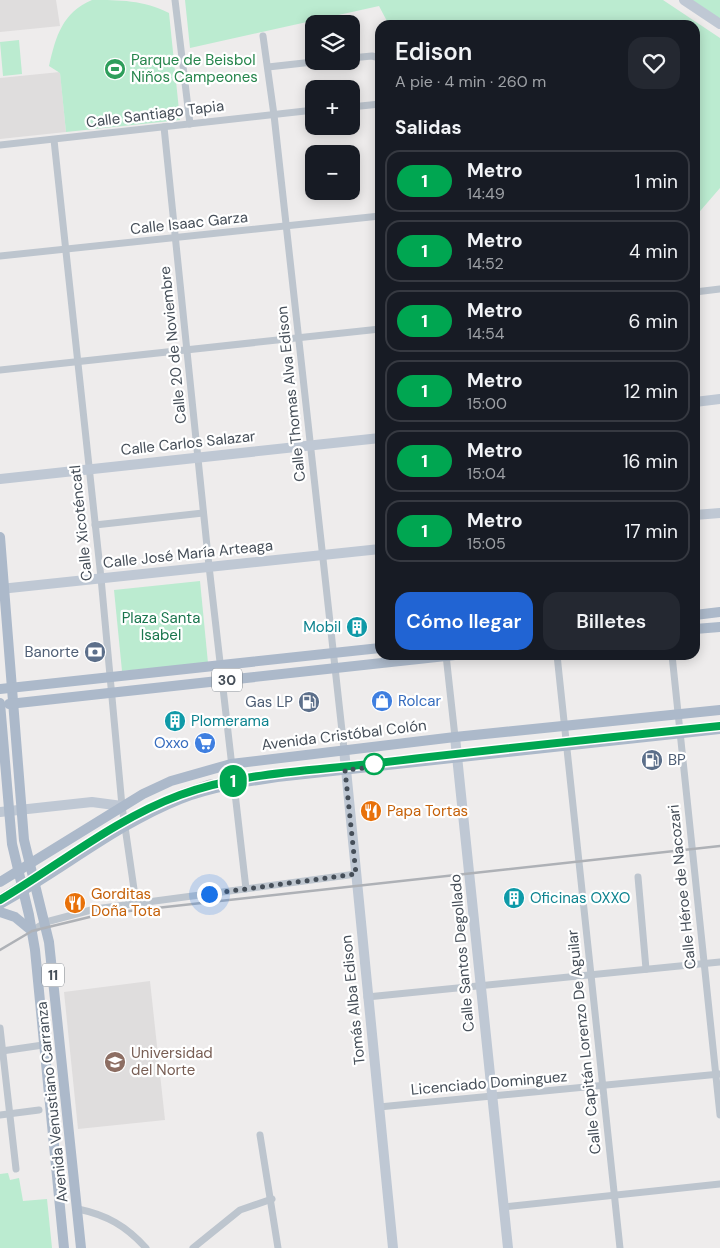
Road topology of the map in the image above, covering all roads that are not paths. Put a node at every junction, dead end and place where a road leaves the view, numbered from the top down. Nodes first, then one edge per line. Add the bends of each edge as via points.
1 (176, 0) edge
2 (684, 0) edge
3 (720, 24) edge
4 (263, 36) dead end
5 (360, 57) edge
6 (375, 57) edge
7 (305, 63) edge
8 (268, 67) junction
9 (375, 104) edge
10 (360, 105) edge
11 (305, 111) edge
12 (274, 115) junction
13 (190, 124) junction
14 (164, 127) junction
15 (54, 140) junction
16 (0, 145) edge
17 (375, 217) edge
18 (286, 226) junction
19 (176, 238) junction
20 (66, 249) junction
21 (0, 256) edge
22 (720, 289) edge
23 (700, 291) edge
24 (375, 329) edge
25 (298, 338) junction
26 (187, 349) junction
27 (77, 361) junction
28 (0, 370) edge
29 (720, 399) edge
30 (700, 401) edge
31 (375, 438) edge
32 (310, 444) junction
33 (198, 457) junction
34 (89, 469) junction
35 (0, 479) edge
36 (204, 513) junction
37 (720, 513) edge
38 (700, 515) edge
39 (95, 525) junction
40 (0, 537) edge
41 (375, 550) edge
42 (322, 555) junction
43 (209, 566) junction
44 (102, 578) junction
45 (3, 589) edge
46 (720, 612) edge
47 (700, 614) edge
48 (720, 627) edge
49 (700, 629) edge
50 (375, 649) edge
51 (333, 653) junction
52 (405, 660) edge
53 (449, 660) edge
54 (558, 660) edge
55 (673, 660) edge
56 (220, 665) junction
57 (335, 668) junction
58 (111, 677) junction
59 (222, 681) junction
60 (13, 688) junction
61 (0, 689) edge
62 (112, 693) junction
63 (0, 704) edge
64 (14, 704) junction
65 (720, 710) edge
66 (678, 714) junction
67 (565, 725) junction
68 (720, 729) edge
69 (680, 734) junction
70 (455, 737) junction
71 (567, 745) junction
72 (344, 749) junction
73 (458, 757) junction
74 (230, 764) junction
75 (345, 770) junction
76 (233, 784) junction
77 (122, 806) junction
78 (22, 810) junction
79 (5, 812) edge
80 (125, 826) junction
81 (31, 864) junction
82 (19, 871) junction
83 (356, 874) junction
84 (638, 877) dead end
85 (0, 882) edge
86 (36, 884) junction
87 (246, 889) junction
88 (24, 891) junction
89 (136, 903) junction
90 (0, 904) edge
91 (0, 912) edge
92 (46, 922) junction
93 (32, 931) junction
94 (720, 962) edge
95 (704, 964) junction
96 (646, 969) junction
97 (590, 973) junction
98 (480, 985) junction
99 (367, 997) junction
100 (0, 1028) edge
101 (43, 1045) junction
102 (2, 1051) junction
103 (718, 1074) edge
104 (602, 1086) junction
105 (491, 1098) junction
106 (379, 1107) junction
107 (39, 1110) dead end
108 (10, 1114) junction
109 (0, 1115) edge
110 (720, 1115) edge
111 (260, 1135) dead end
112 (16, 1169) dead end
113 (720, 1184) edge
114 (614, 1196) junction
115 (272, 1199) junction
116 (504, 1207) junction
117 (78, 1209) junction
118 (64, 1248) edge
119 (82, 1248) edge
120 (146, 1248) edge
121 (193, 1248) edge
122 (278, 1248) edge
123 (393, 1248) edge
124 (508, 1248) edge
125 (620, 1248) edge

1 - 13 street
2 - 3 street
4 - 8 street, Calle Thomas Alva Edison
5 - 6 street
7 - 8 street
8 - 12 street, Calle Thomas Alva Edison
9 - 10 street
11 - 12 street, Calle Santiago Tapia
12 - 13 street, Calle Santiago Tapia
12 - 18 street, Calle Thomas Alva Edison
13 - 14 street, Calle Santiago Tapia
14 - 15 street, Calle Santiago Tapia
14 - 19 street, Calle 20 de Noviembre
15 - 16 street, Calle Santiago Tapia
15 - 20 street, Calle Xicoténcatl
17 - 18 street, Calle Isaac Garza
18 - 19 street, Calle Isaac Garza
18 - 25 street, Calle Thomas Alva Edison
19 - 20 street, Calle Isaac Garza
19 - 26 street, Calle 20 de Noviembre
20 - 21 street, Calle Isaac Garza
20 - 27 street, Calle Xicoténcatl
22 - 23 street
24 - 25 street
25 - 26 street
25 - 32 street, Calle Thomas Alva Edison
26 - 27 street
26 - 33 street, Calle 20 de Noviembre
27 - 28 street
27 - 34 street, Calle Xicoténcatl
29 - 30 street
31 - 32 street, Calle Carlos Salazar
32 - 33 street, Calle Carlos Salazar
32 - 42 street, Calle Thomas Alva Edison
33 - 34 street, Calle Carlos Salazar
33 - 36 street, Calle 20 de Noviembre
34 - 35 street, Calle Carlos Salazar
34 - 39 street, Calle Xicoténcatl
36 - 39 street
36 - 43 street, Calle 20 de Noviembre
37 - 38 street
39 - 44 street, Calle Xicoténcatl
40 - 45 main road, Avenida Venustiano Carranza / 11
41 - 42 street, Calle José María Arteaga
42 - 43 street, Calle José María Arteaga
42 - 51 street, Calle Thomas Alva Edison
43 - 44 street, Calle José María Arteaga
43 - 56 street, Calle 20 de Noviembre
44 - 45 street, Calle José María Arteaga
44 - 58 street, Calle Xicoténcatl
45 - 60 main road, Avenida Venustiano Carranza / 11
46 - 47 main road
48 - 49 main road
50 - 51 main road, 30
51 - 56 main road, 30
51 - 57 street, Calle Thomas Alva Edison
52 - 57 main road, 30
53 - 70 street, Calle Santos Degollado
54 - 67 street, Calle Capitán Lorenzo De Aguilar
55 - 66 street, Calle Héroe de Nacozari
56 - 58 main road, 30
56 - 59 street, Calle 20 de Noviembre
57 - 59 main road, 30
57 - 72 street, Calle Thomas Alva Edison
58 - 60 main road, 30
58 - 62 street, Calle Xicoténcatl
59 - 62 main road, 30
59 - 74 street, Calle 20 de Noviembre
60 - 61 main road, 30
60 - 64 main road, Avenida Venustiano Carranza / 11
62 - 64 main road, 30
62 - 77 street, Calle Xicoténcatl
63 - 64 main road, 30
63 - 79 main road, Avenida Venustiano Carranza / 11
64 - 78 main road, Avenida Venustiano Carranza / 11
65 - 66 main road, Avenida Cristóbal Colón
66 - 67 main road, Avenida Cristóbal Colón
66 - 69 street, Calle Héroe de Nacozari
67 - 70 main road, Avenida Cristóbal Colón
67 - 71 street, Calle Capitán Lorenzo De Aguilar
68 - 69 main road
69 - 71 main road
69 - 95 street, Calle Héroe de Nacozari
70 - 72 main road, Avenida Cristóbal Colón
70 - 73 street, Calle Santos Degollado
71 - 73 main road
71 - 97 street, Calle Capitán Lorenzo De Aguilar
72 - 74 main road, Avenida Cristóbal Colón
72 - 75 street, Tomás Alba Edison
73 - 75 main road
73 - 98 street, Calle Santos Degollado
74 - 76 street, Calle 20 de Noviembre
74 - 77 main road, Avenida Cristóbal Colón via 171,781
75 - 76 main road
75 - 83 street, Tomás Alba Edison
76 - 80 main road via 182,798
76 - 87 street, Calle 20 de Noviembre
77 - 78 street via 92,802
77 - 80 street, Calle Xicoténcatl
77 - 81 main road, Avenida Cristóbal Colón
78 - 79 street
78 - 81 main road, Avenida Venustiano Carranza / 11 via 24,840
79 - 82 main road, Avenida Venustiano Carranza / 11
80 - 86 main road
80 - 89 street, Calle Xicoténcatl
81 - 82 main road, Avenida Cristóbal Colón
81 - 86 main road, Avenida Venustiano Carranza / 11
82 - 85 main road, Avenida Cristóbal Colón
82 - 88 main road, Avenida Venustiano Carranza / 11
83 - 87 street
83 - 99 street, Tomás Alba Edison
84 - 96 street
86 - 88 main road
86 - 92 main road, Avenida Venustiano Carranza / 11
87 - 89 street
88 - 90 main road
88 - 93 main road, Avenida Venustiano Carranza / 11
89 - 92 street via 95,908
91 - 93 main road via 15,916
92 - 93 street
92 - 117 main road, Avenida Venustiano Carranza / 11
93 - 101 main road, Avenida Venustiano Carranza / 11
94 - 95 street
95 - 96 street
95 - 103 street, Calle Héroe de Nacozari
96 - 97 street
97 - 98 street
97 - 104 street, Calle Capitán Lorenzo De Aguilar
98 - 99 street
98 - 105 street, Calle Santos Degollado
99 - 106 street, Tomás Alba Edison
100 - 102 street
101 - 102 street
101 - 118 main road, Avenida Venustiano Carranza / 11
102 - 108 street
103 - 104 street, Licenciado Dominguez
103 - 110 street, Calle Héroe de Nacozari
104 - 105 street, Licenciado Dominguez
104 - 114 street, Calle Capitán Lorenzo De Aguilar
105 - 106 street, Licenciado Dominguez
105 - 116 street, Calle Santos Degollado
106 - 123 street, Tomás Alba Edison
107 - 108 street
108 - 109 street
108 - 112 street
111 - 115 street
113 - 114 street
114 - 116 street
114 - 125 street, Calle Capitán Lorenzo De Aguilar
115 - 121 street via 240,1210
115 - 122 street
116 - 124 street, Calle Santos Degollado
117 - 119 main road, Avenida Venustiano Carranza / 11
117 - 120 street via 107,1216 121,1224

